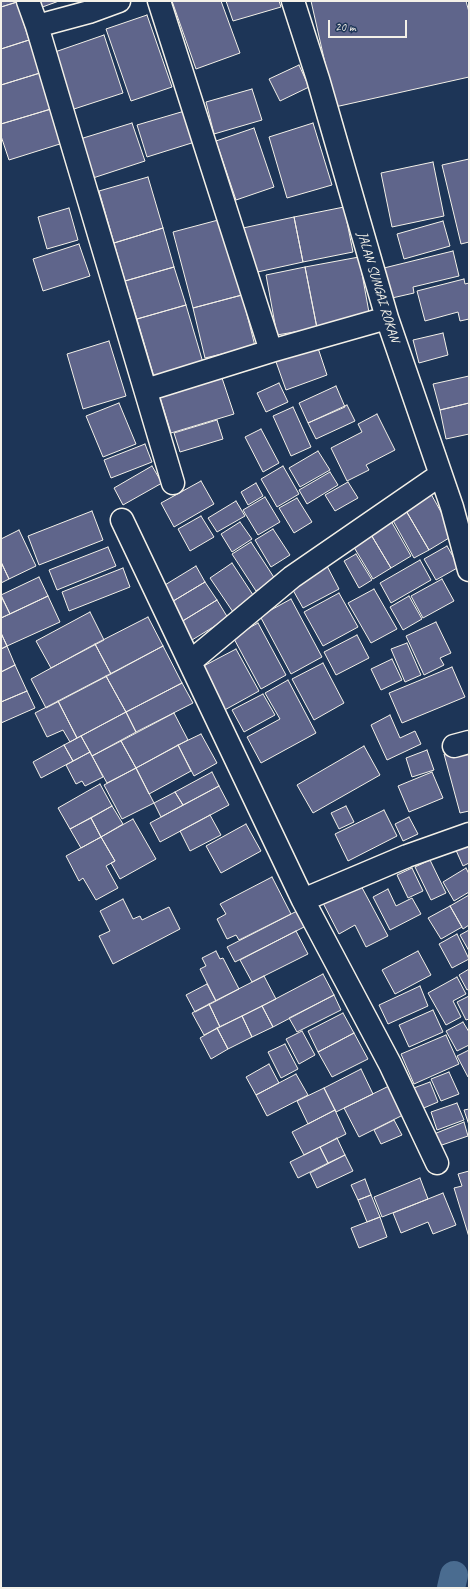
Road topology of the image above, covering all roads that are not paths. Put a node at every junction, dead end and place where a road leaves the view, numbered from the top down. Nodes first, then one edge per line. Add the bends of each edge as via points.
1 (28, 1) edge
2 (119, 1) edge
3 (159, 1) edge
4 (293, 1) edge
5 (37, 26) junction
6 (387, 318) junction
7 (271, 351) junction
8 (146, 390) junction
9 (440, 476) junction
10 (173, 483) dead end
11 (461, 505) edge
12 (122, 520) dead end
13 (469, 570) edge
14 (190, 662) junction
15 (469, 834) edge
16 (303, 900) junction
17 (437, 1163) dead end

1 - 5 street
2 - 5 street
3 - 7 street
4 - 6 street, JALAN SUNGAI ROKAN
5 - 8 street
6 - 7 street
6 - 9 street, JALAN SUNGAI ROKAN
7 - 8 street
8 - 10 street
9 - 11 street, JALAN SUNGAI ROKAN
9 - 14 street via 292,577
11 - 13 street, JALAN SUNGAI ROKAN
12 - 14 street
14 - 16 street
15 - 16 street via 407,856
16 - 17 street via 390,1064

